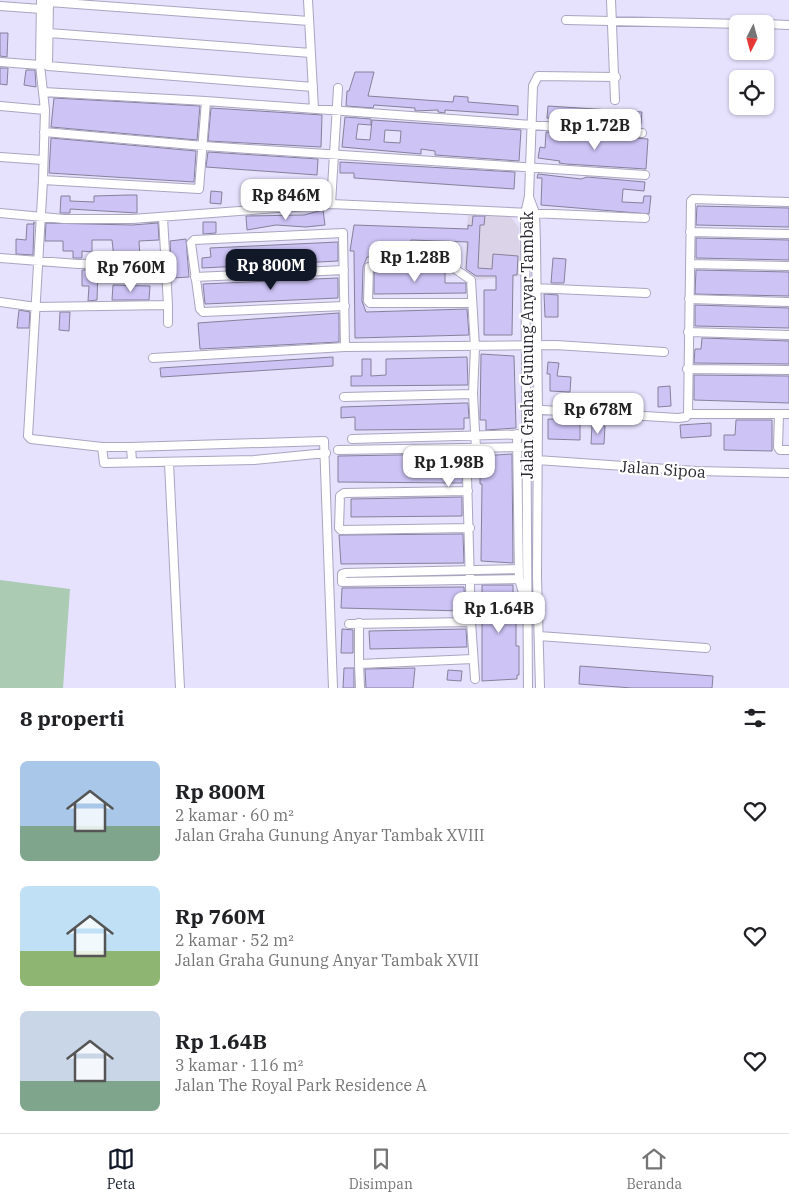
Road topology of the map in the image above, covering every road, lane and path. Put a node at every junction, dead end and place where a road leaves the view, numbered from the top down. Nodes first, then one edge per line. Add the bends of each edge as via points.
1 (308, 0) edge
2 (611, 0) edge
3 (46, 1) edge
4 (0, 6) edge
5 (41, 9) junction
6 (566, 20) dead end
7 (612, 20) junction
8 (309, 21) junction
9 (729, 24) edge
10 (774, 24) edge
11 (789, 25) edge
12 (49, 33) junction
13 (311, 53) junction
14 (0, 62) edge
15 (40, 65) junction
16 (616, 77) junction
17 (313, 86) junction
18 (338, 88) dead end
19 (43, 92) junction
20 (615, 100) dead end
21 (206, 101) junction
22 (0, 106) edge
23 (314, 109) junction
24 (44, 110) junction
25 (337, 111) junction
26 (531, 124) junction
27 (44, 132) junction
28 (642, 133) dead end
29 (204, 146) junction
30 (333, 154) junction
31 (0, 157) edge
32 (42, 160) junction
33 (529, 167) junction
34 (645, 175) dead end
35 (43, 180) junction
36 (529, 196) junction
37 (789, 202) edge
38 (331, 204) junction
39 (0, 213) edge
40 (535, 213) junction
41 (524, 214) junction
42 (41, 216) junction
43 (162, 217) junction
44 (646, 218) dead end
45 (690, 232) junction
46 (789, 234) edge
47 (0, 258) edge
48 (39, 262) junction
49 (166, 262) junction
50 (690, 264) junction
51 (789, 266) edge
52 (344, 270) junction
53 (195, 277) junction
54 (526, 288) junction
55 (537, 288) junction
56 (646, 293) dead end
57 (689, 299) junction
58 (0, 302) edge
59 (789, 302) edge
60 (471, 303) junction
61 (168, 305) junction
62 (345, 306) junction
63 (36, 307) junction
64 (168, 323) dead end
65 (688, 332) junction
66 (789, 335) edge
67 (525, 345) junction
68 (536, 345) junction
69 (345, 347) junction
70 (475, 347) junction
71 (664, 352) dead end
72 (152, 358) dead end
73 (687, 369) junction
74 (789, 370) edge
75 (473, 394) junction
76 (344, 398) dead end
77 (526, 409) junction
78 (538, 410) junction
79 (688, 414) junction
80 (779, 414) junction
81 (789, 414) edge
82 (526, 433) junction
83 (517, 434) junction
84 (538, 434) junction
85 (475, 436) junction
86 (435, 437) junction
87 (352, 439) dead end
88 (538, 447) junction
89 (435, 448) junction
90 (476, 448) junction
91 (517, 448) junction
92 (527, 448) junction
93 (338, 450) dead end
94 (789, 450) edge
95 (326, 453) junction
96 (102, 454) junction
97 (132, 456) junction
98 (537, 460) junction
99 (168, 463) junction
100 (789, 473) edge
101 (467, 475) dead end
102 (468, 491) junction
103 (470, 528) junction
104 (470, 569) junction
105 (519, 569) junction
106 (519, 579) junction
107 (471, 581) junction
108 (527, 604) junction
109 (471, 622) junction
110 (359, 623) junction
111 (348, 624) dead end
112 (539, 636) junction
113 (706, 648) dead end
114 (473, 659) junction
115 (359, 664) junction
116 (475, 679) dead end
117 (180, 688) edge
118 (333, 688) edge
119 (360, 688) edge
120 (528, 688) edge
121 (540, 688) edge

1 - 8 street
2 - 7 street
3 - 5 street
3 - 8 street
3 - 12 street
4 - 5 street
5 - 15 street
6 - 7 street
7 - 9 street
7 - 16 street
8 - 13 street
10 - 11 street
12 - 13 street
12 - 17 street via 48,66
13 - 17 street
14 - 15 street
15 - 19 street
16 - 20 street
16 - 26 street via 538,76 533,86
17 - 23 street
18 - 25 street
19 - 21 street
19 - 24 street
21 - 23 street
21 - 29 street
22 - 24 street
23 - 25 street
24 - 27 street
25 - 26 street
25 - 30 street
26 - 28 street
26 - 33 street
27 - 29 street
27 - 32 street
29 - 30 street
29 - 35 street via 199,189
30 - 33 street
30 - 38 street
31 - 32 street
32 - 35 street
33 - 34 street
33 - 36 street
35 - 42 street
36 - 40 street, Jalan Graha Gunung Anyar Tambak
36 - 41 street, Jalan Graha Gunung Anyar Tambak
37 - 45 street via 692,199
38 - 41 street
38 - 43 street
39 - 42 street
40 - 41 street
40 - 44 street
40 - 55 street, Jalan Graha Gunung Anyar Tambak
41 - 54 street, Jalan Graha Gunung Anyar Tambak
42 - 43 street
42 - 48 street
43 - 49 street
45 - 46 street
45 - 50 street
47 - 48 street
48 - 49 street
48 - 63 street
49 - 61 street
50 - 51 street
50 - 57 street
52 - 53 street
52 - 53 street via 344,235 340,232 194,240 191,243
52 - 62 street
53 - 62 street via 200,310 204,312
54 - 55 street
54 - 67 street, Jalan Graha Gunung Anyar Tambak
55 - 56 street
55 - 68 street, Jalan Graha Gunung Anyar Tambak
57 - 59 street
57 - 65 street
58 - 63 street
60 - 60 street via 471,280 448,264 369,268 369,303
60 - 70 street
61 - 63 street
61 - 64 street
62 - 69 street
63 - 96 street via 29,438
65 - 66 street
65 - 73 street
67 - 68 street
67 - 70 street
67 - 77 street, Jalan Graha Gunung Anyar Tambak
68 - 71 street
68 - 78 street, Jalan Graha Gunung Anyar Tambak
69 - 70 street
69 - 72 street
70 - 75 street
73 - 74 street
73 - 79 street
75 - 76 street
75 - 85 street
77 - 78 street
77 - 82 street, Jalan Graha Gunung Anyar Tambak
78 - 79 street via 678,418
78 - 84 street, Jalan Graha Gunung Anyar Tambak
79 - 80 street
80 - 81 street
80 - 94 street via 778,447
82 - 83 street
82 - 84 street
82 - 92 street, Jalan Graha Gunung Anyar Tambak
83 - 85 street
83 - 91 street
84 - 88 street, Jalan Graha Gunung Anyar Tambak
85 - 86 street
85 - 90 street
86 - 87 street
86 - 89 street
88 - 92 street
88 - 98 street, Jalan Graha Gunung Anyar Tambak
89 - 90 street
89 - 93 street
90 - 91 street
91 - 92 street
91 - 105 street
92 - 108 street, Jalan Graha Gunung Anyar Tambak
95 - 97 street via 324,441
95 - 99 street
95 - 118 street
96 - 97 street
96 - 97 street via 104,463
97 - 99 street
98 - 100 street, Jalan Sipoa via 696,471
98 - 112 street, Jalan Graha Gunung Anyar Tambak
99 - 117 street
101 - 102 street
102 - 103 street
102 - 103 street via 344,493 340,496 340,528
103 - 104 street
104 - 105 street
104 - 107 street
104 - 107 street via 342,574 343,583
105 - 106 street
106 - 107 street
106 - 108 street
107 - 109 street
108 - 120 street, Jalan Graha Gunung Anyar Tambak
109 - 110 street
109 - 114 street
110 - 111 street
110 - 115 street
112 - 113 street
112 - 121 street, Jalan Graha Gunung Anyar Tambak
114 - 115 street
114 - 116 street
115 - 119 street

